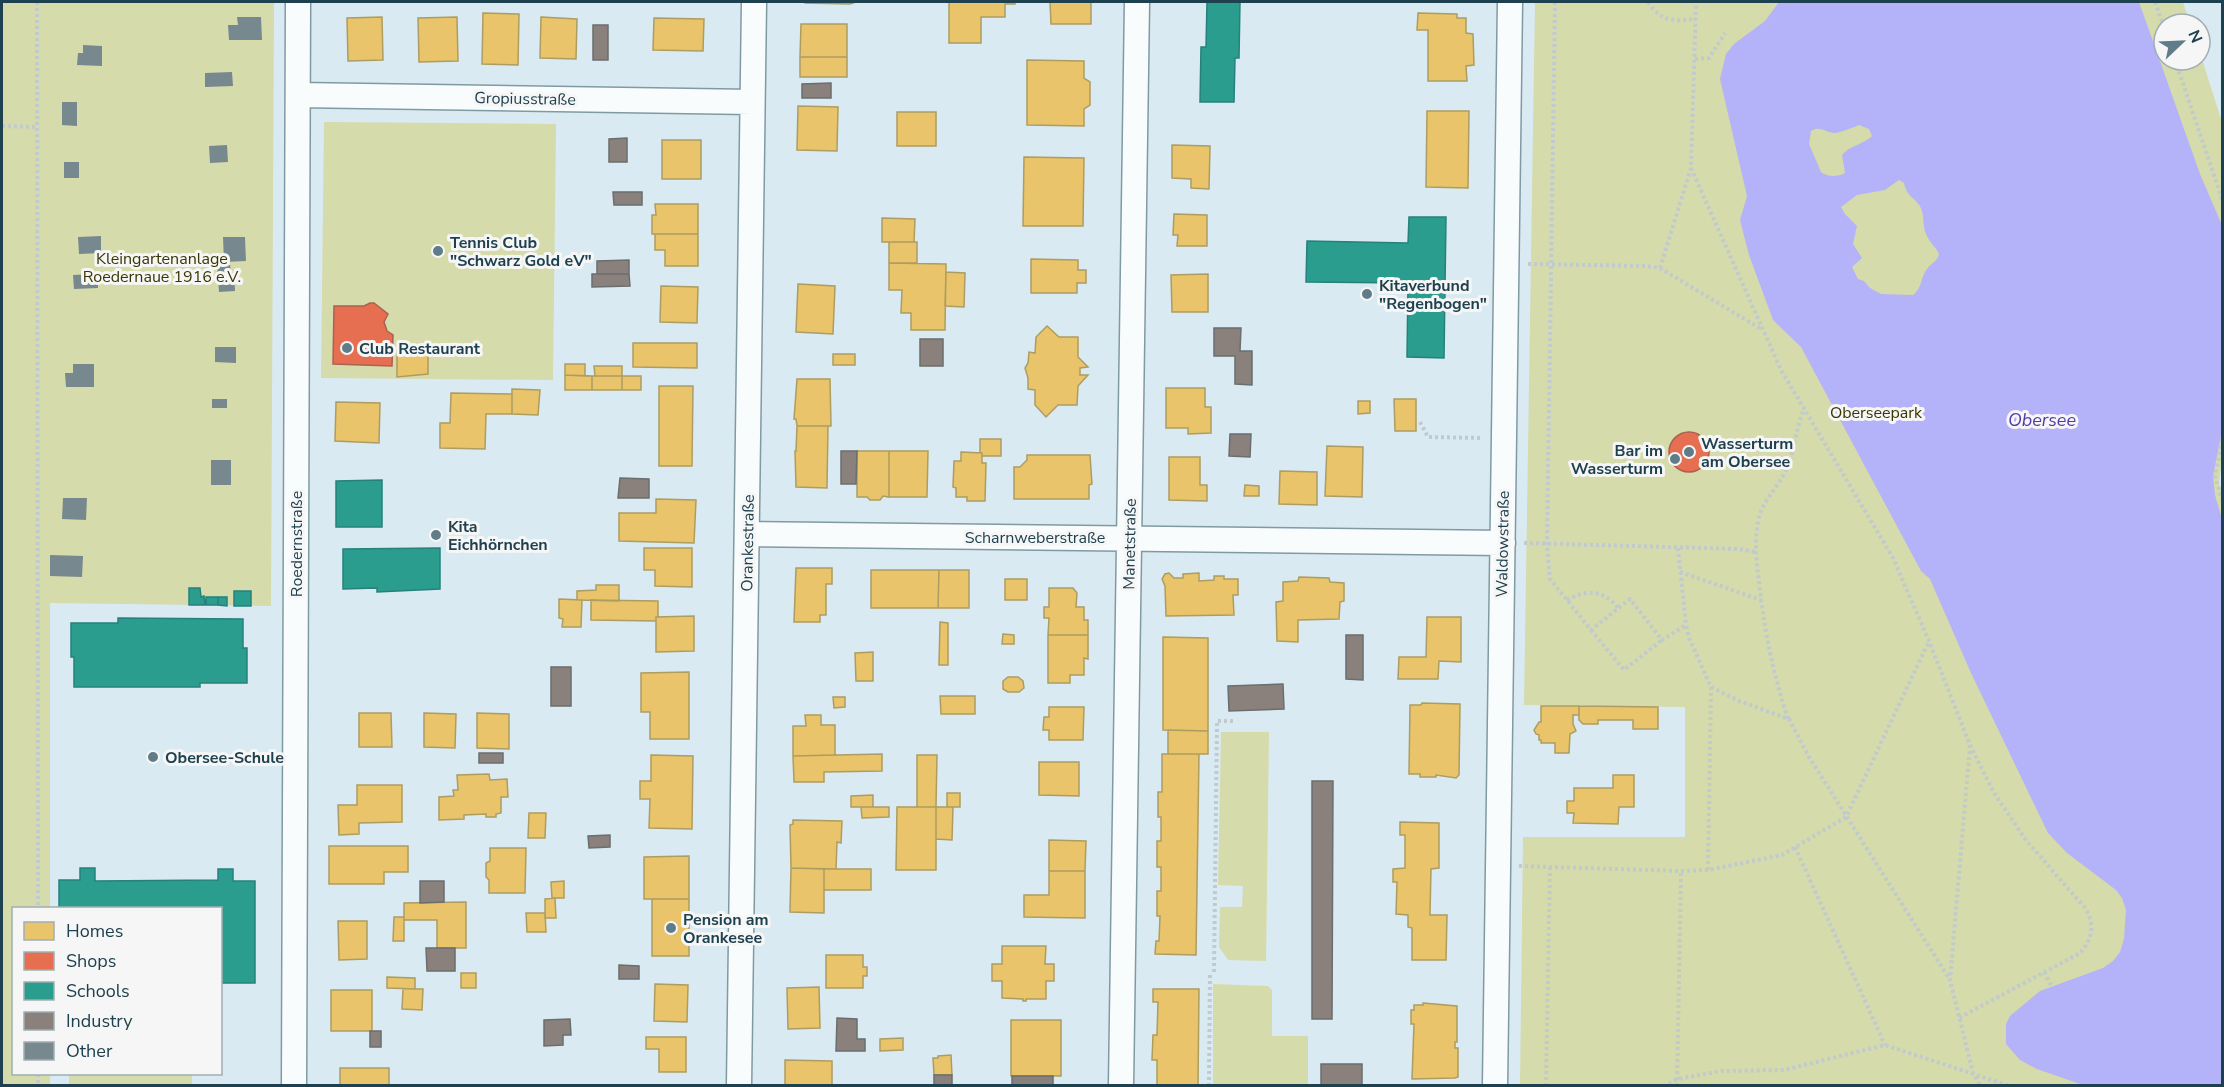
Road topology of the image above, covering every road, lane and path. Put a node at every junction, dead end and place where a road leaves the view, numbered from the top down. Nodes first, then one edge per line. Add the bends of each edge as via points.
1 (37, 2) edge
2 (298, 2) edge
3 (754, 2) edge
4 (1137, 2) edge
5 (1510, 2) edge
6 (1555, 2) edge
7 (1648, 2) edge
8 (1696, 2) edge
9 (1696, 19) junction
10 (1725, 33) dead end
11 (1695, 58) junction
12 (2179, 72) edge
13 (298, 95) junction
14 (752, 102) junction
15 (2, 126) edge
16 (37, 127) junction
17 (1691, 168) junction
18 (2223, 199) edge
19 (1534, 264) dead end
20 (1551, 265) junction
21 (1660, 268) junction
22 (1762, 330) junction
23 (1804, 409) junction
24 (1420, 422) dead end
25 (1483, 438) dead end
26 (2223, 440) edge
27 (2223, 500) edge
28 (747, 534) junction
29 (1129, 537) junction
30 (1513, 543) junction
31 (1547, 544) junction
32 (1678, 548) junction
33 (1755, 552) junction
34 (1680, 572) junction
35 (1567, 600) junction
36 (1761, 600) junction
37 (1618, 608) junction
38 (1686, 625) junction
39 (1591, 630) junction
40 (1662, 640) junction
41 (1929, 641) junction
42 (1711, 687) junction
43 (1789, 719) junction
44 (1235, 721) dead end
45 (1970, 745) junction
46 (1846, 817) junction
47 (1795, 847) junction
48 (1518, 866) dead end
49 (1550, 866) junction
50 (1708, 870) junction
51 (1681, 871) junction
52 (38, 907) edge
53 (2044, 972) junction
54 (1950, 980) junction
55 (2050, 985) dead end
56 (1959, 1018) junction
57 (1885, 1045) junction
58 (1973, 1073) junction
59 (1678, 1079) junction
60 (294, 1086) edge
61 (740, 1086) edge
62 (1121, 1086) edge
63 (1209, 1086) edge
64 (1495, 1086) edge
65 (1546, 1086) edge
66 (1663, 1086) edge
67 (1677, 1086) edge
68 (1980, 1086) edge
69 (2010, 1086) edge

1 - 16 path
2 - 13 street, Roedernstraße
3 - 14 street, Orankestraße
4 - 29 street, Manetstraße
5 - 30 street, Waldowstraße
6 - 20 path
7 - 9 path via 1654,12 1670,21
8 - 9 path
9 - 11 path
10 - 11 path via 1709,58
11 - 17 path
12 - 18 path
13 - 14 street, Gropiusstraße
13 - 60 street, Roedernstraße
14 - 28 street, Orankestraße
15 - 16 path
16 - 52 path
17 - 21 path
17 - 22 path
19 - 20 path
20 - 21 path
20 - 31 path
21 - 22 path
22 - 23 path
23 - 33 path via 1787,469 1758,519
23 - 41 path via 1893,558
24 - 25 path via 1428,437
26 - 27 path via 2216,476
28 - 29 street, Scharnweberstraße
28 - 61 street, Orankestraße
29 - 30 street, Scharnweberstraße
29 - 62 street, Manetstraße
30 - 31 path
30 - 64 street, Waldowstraße
31 - 32 path
31 - 35 path via 1550,579
32 - 33 path
32 - 34 path
33 - 36 path
34 - 36 path
34 - 38 path
35 - 37 path via 1581,593 1599,593
35 - 39 path
36 - 43 path via 1773,672
37 - 39 path
37 - 40 path via 1630,599
38 - 40 path
38 - 42 path
39 - 40 path via 1624,670
41 - 45 path
41 - 46 path
42 - 43 path
42 - 50 path
43 - 46 path
44 - 63 path via 1217,722
45 - 53 path via 1994,793 2025,839 2092,919 2088,944 2080,953
45 - 54 path
46 - 47 path
46 - 54 path
47 - 50 path via 1782,855
47 - 57 path
48 - 49 path
49 - 51 path
49 - 65 path
50 - 51 path
51 - 59 path
53 - 55 path
53 - 56 path
54 - 56 path
56 - 58 path
57 - 58 path
57 - 59 path via 1784,1070 1721,1071
58 - 68 path
58 - 69 path
59 - 66 path
59 - 67 path

